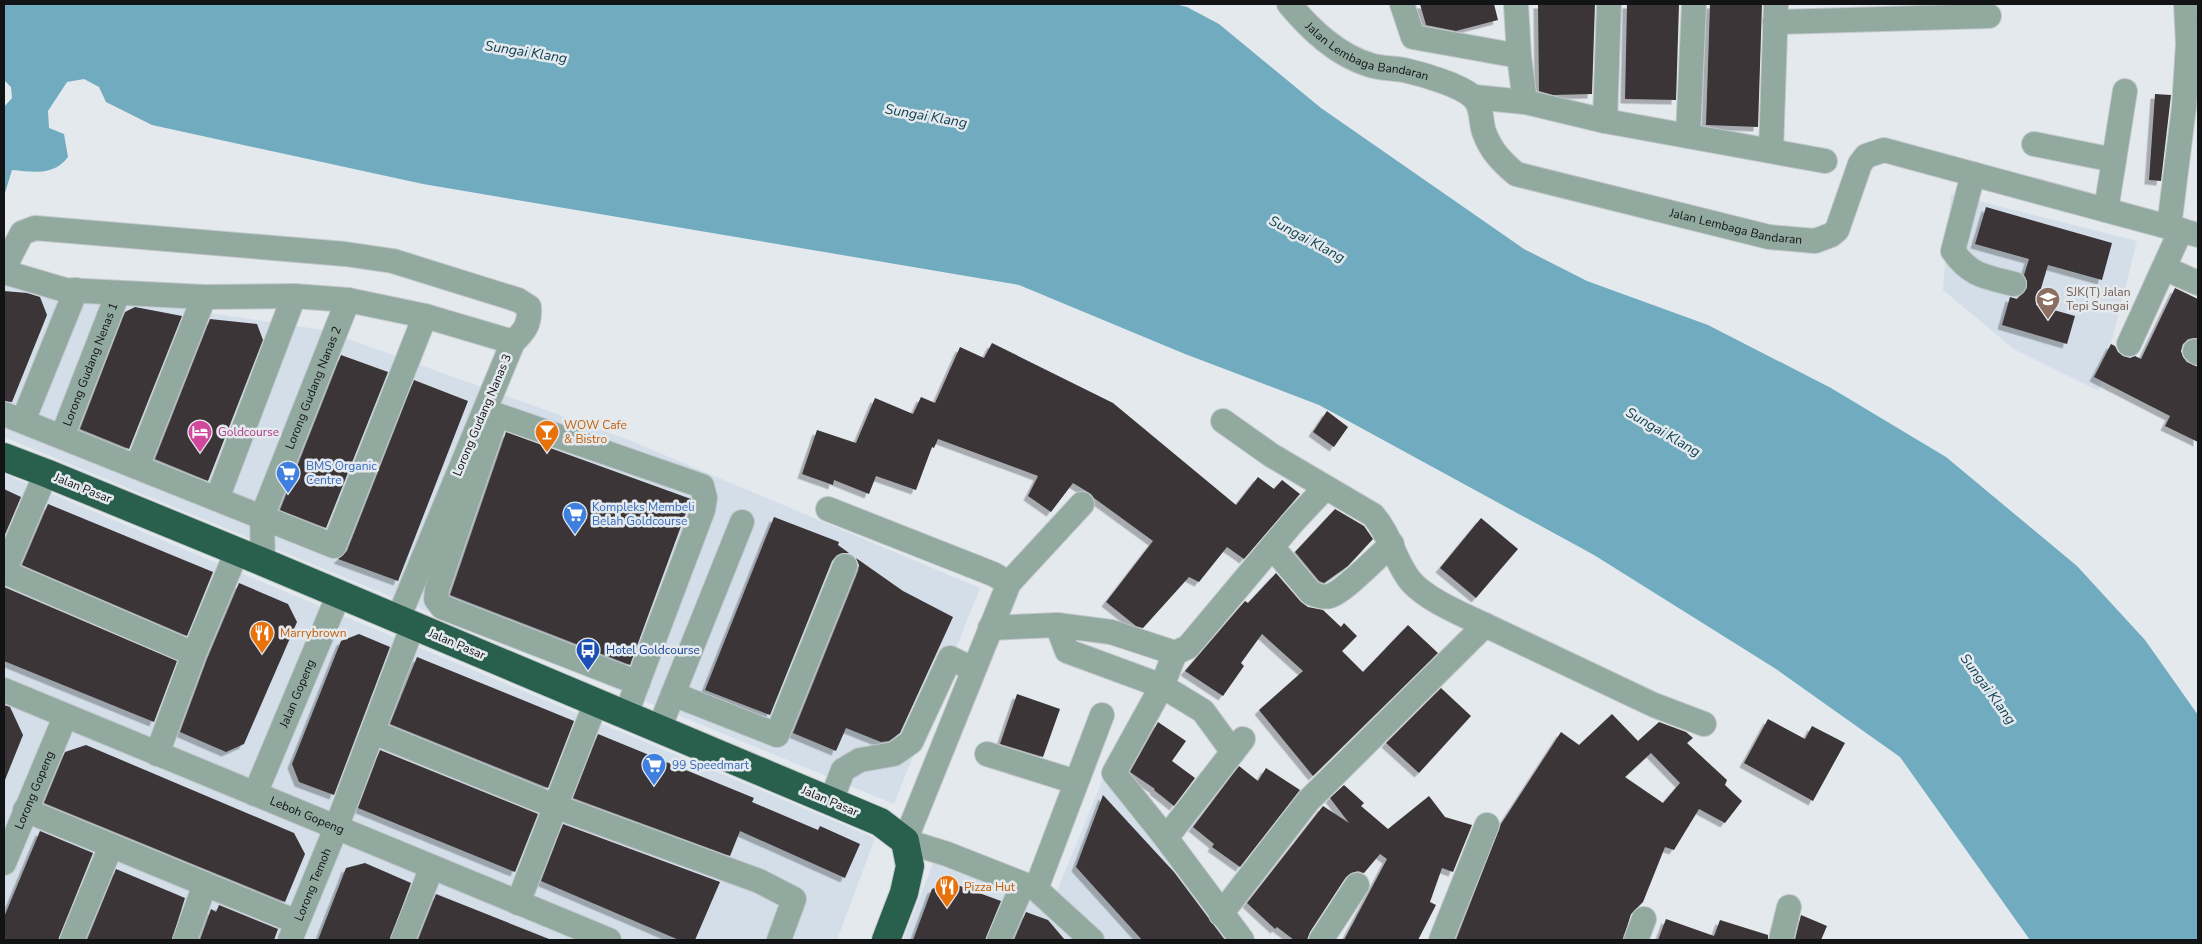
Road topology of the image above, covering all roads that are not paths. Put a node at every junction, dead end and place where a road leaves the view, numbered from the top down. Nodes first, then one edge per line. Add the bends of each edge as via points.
1 (1289, 4) edge
2 (1402, 4) edge
3 (1516, 4) edge
4 (1609, 4) edge
5 (1694, 4) edge
6 (2186, 4) edge
7 (1775, 13) edge
8 (1989, 16) dead end
9 (2193, 38) edge
10 (1519, 56) junction
11 (2125, 91) dead end
12 (1474, 97) junction
13 (1525, 102) junction
14 (1605, 121) junction
15 (1688, 136) junction
16 (2034, 144) dead end
17 (1771, 151) junction
18 (2114, 160) junction
19 (1824, 161) dead end
20 (1973, 174) junction
21 (2106, 210) junction
22 (2183, 231) edge
23 (4, 268) edge
24 (2164, 268) junction
25 (4, 272) edge
26 (2198, 283) edge
27 (2014, 284) dead end
28 (76, 290) junction
29 (118, 292) junction
30 (294, 296) junction
31 (204, 297) junction
32 (348, 300) junction
33 (425, 316) junction
34 (513, 342) junction
35 (2129, 344) dead end
36 (13, 418) edge
37 (1223, 421) dead end
38 (62, 437) junction
39 (4, 457) edge
40 (137, 467) junction
41 (46, 472) junction
42 (1326, 488) junction
43 (217, 499) junction
44 (1082, 504) dead end
45 (828, 509) dead end
46 (262, 517) junction
47 (742, 522) dead end
48 (1392, 544) junction
49 (1273, 548) junction
50 (237, 552) junction
51 (263, 562) junction
52 (844, 566) dead end
53 (4, 572) edge
54 (1009, 583) junction
55 (438, 592) junction
56 (339, 594) junction
57 (404, 618) junction
58 (1484, 624) junction
59 (1057, 625) junction
60 (990, 628) junction
61 (1175, 653) junction
62 (194, 654) junction
63 (973, 669) junction
64 (638, 683) junction
65 (1162, 686) junction
66 (4, 690) edge
67 (673, 694) junction
68 (596, 702) junction
69 (626, 714) junction
70 (1102, 715) dead end
71 (66, 717) junction
72 (1704, 724) dead end
73 (659, 729) junction
74 (373, 732) junction
75 (157, 754) junction
76 (987, 754) dead end
77 (1076, 782) junction
78 (255, 794) junction
79 (831, 801) junction
80 (557, 807) junction
81 (25, 810) junction
82 (1487, 825) dead end
83 (336, 828) junction
84 (1166, 838) junction
85 (905, 841) junction
86 (112, 846) junction
87 (4, 863) edge
88 (432, 868) junction
89 (206, 884) junction
90 (1357, 885) dead end
91 (1030, 886) junction
92 (518, 903) junction
93 (1789, 907) dead end
94 (1221, 914) junction
95 (294, 931) edge
96 (72, 940) edge
97 (185, 940) edge
98 (403, 940) edge
99 (609, 940) edge
100 (779, 940) edge
101 (886, 940) edge
102 (999, 940) edge
103 (1092, 940) edge
104 (1242, 940) edge
105 (1321, 940) edge
106 (1440, 940) edge
107 (1781, 940) edge

1 - 12 street, Jalan Lembaga Bandaran via 1306,24 1336,49 1370,65 1409,71 1461,89
2 - 10 street via 1413,38
3 - 10 street
4 - 14 street
5 - 15 street
6 - 9 street
7 - 8 street
7 - 17 street
9 - 22 street via 2184,107
10 - 13 street
11 - 18 street
12 - 13 street
12 - 20 street, Jalan Lembaga Bandaran via 1484,131 1498,159 1516,174 1769,237 1815,241 1831,235 1840,223 1860,164 1873,153 1884,150
13 - 14 street
14 - 15 street
15 - 17 street
16 - 18 street
17 - 19 street
18 - 21 street
20 - 21 street, Jalan Lembaga Bandaran
20 - 27 street via 1953,251 1962,265 1980,275
21 - 22 street, Jalan Lembaga Bandaran
22 - 24 street
23 - 34 street via 22,233 35,228 345,254 393,261 518,300 530,307 530,319 525,331
24 - 26 street
24 - 35 street
25 - 28 street, Lorong Gudang Nanas 3 via 65,290
28 - 29 street, Lorong Gudang Nanas 3
28 - 36 street
29 - 31 street, Lorong Gudang Nanas 3
29 - 38 street, Lorong Gudang Nenas 1
30 - 31 street, Lorong Gudang Nanas 3
30 - 32 street, Lorong Gudang Nanas 3
30 - 43 street
31 - 40 street
32 - 33 street, Lorong Gudang Nanas 3
32 - 46 street, Lorong Gudang Nanas 2
33 - 34 street, Lorong Gudang Nanas 3
33 - 46 street via 334,546
34 - 57 street, Lorong Gudang Nanas 3
36 - 38 street
37 - 42 street
38 - 40 street
39 - 41 highway, Jalan Pasar
40 - 43 street
41 - 50 highway, Jalan Pasar
41 - 53 street
42 - 48 street via 1373,514 1383,525
42 - 49 street via 1292,522
43 - 46 street
44 - 54 street
45 - 54 street
46 - 51 street, Lorong Gudang Nanas 2
47 - 67 street
48 - 49 street via 1330,596 1310,593
48 - 58 street via 1409,580 1434,599
49 - 61 street via 1188,647
50 - 51 highway, Jalan Pasar
50 - 62 street
51 - 56 highway, Jalan Pasar
52 - 67 street via 777,735
53 - 62 street
54 - 60 street
55 - 57 street
55 - 64 street via 442,606
55 - 64 street via 497,415 702,486 703,510
56 - 57 highway, Jalan Pasar
56 - 78 street, Jalan Gopeng
57 - 68 highway, Jalan Pasar
57 - 74 street, Lorong Gudang Nanas 3
58 - 72 street via 1654,705
58 - 94 street via 1308,801
59 - 60 street
59 - 61 street via 1112,632
59 - 65 street via 1067,651
60 - 63 street
61 - 65 street
62 - 75 street
63 - 79 street via 950,658 911,742 894,754 860,760 843,770
63 - 85 street
64 - 69 street
65 - 84 street via 1114,773
65 - 84 street via 1203,711 1238,745
66 - 71 street, Leboh Gopeng
67 - 73 street
68 - 69 highway, Jalan Pasar
68 - 80 street
69 - 73 highway, Jalan Pasar
70 - 77 street
71 - 75 street, Leboh Gopeng
71 - 81 street, Lorong Gopeng
73 - 79 highway, Jalan Pasar
74 - 80 street
74 - 83 street, Lorong Temoh
75 - 78 street, Leboh Gopeng
76 - 77 street
77 - 91 street
78 - 83 street, Leboh Gopeng
79 - 85 highway, Jalan Pasar via 880,822
80 - 92 street
80 - 100 street via 759,881 794,899
81 - 86 street
81 - 87 street, Lorong Gopeng
82 - 106 street
83 - 88 street, Leboh Gopeng
83 - 95 street, Lorong Temoh
84 - 94 street
85 - 91 street
85 - 101 highway via 910,866 904,893
86 - 89 street
86 - 96 street
88 - 92 street, Leboh Gopeng
88 - 98 street
89 - 95 street
89 - 97 street
90 - 105 street
91 - 102 street
91 - 103 street
92 - 99 street, Leboh Gopeng
93 - 107 street
94 - 104 street

